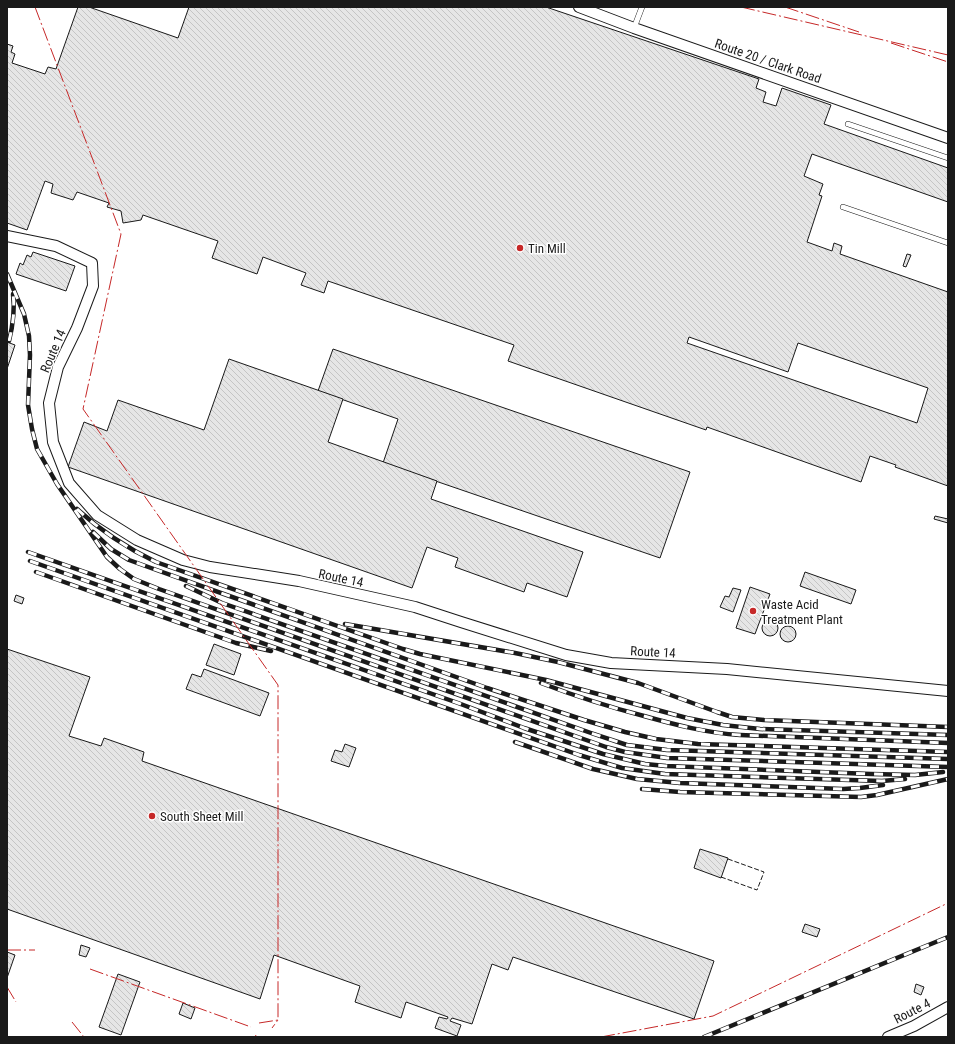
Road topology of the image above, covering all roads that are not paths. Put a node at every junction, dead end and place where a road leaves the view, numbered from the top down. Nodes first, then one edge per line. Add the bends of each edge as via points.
1 (579, 7) edge
2 (642, 7) edge
3 (634, 28) junction
4 (848, 124) dead end
5 (948, 138) edge
6 (948, 158) edge
7 (843, 207) dead end
8 (7, 236) edge
9 (948, 243) edge
10 (948, 691) edge
11 (948, 1006) edge
12 (888, 1037) edge

1 - 3 street, Route 20 / Clark Road
2 - 3 lane
3 - 5 street, Route 20 / Clark Road
4 - 6 lane
7 - 9 lane
8 - 10 street, Route 14 via 56,246 92,263 93,286 58,367 49,403 53,442 69,483 97,515 137,540 182,560 414,606 573,656 610,663 727,669
11 - 12 street, Route 4 via 914,1026

